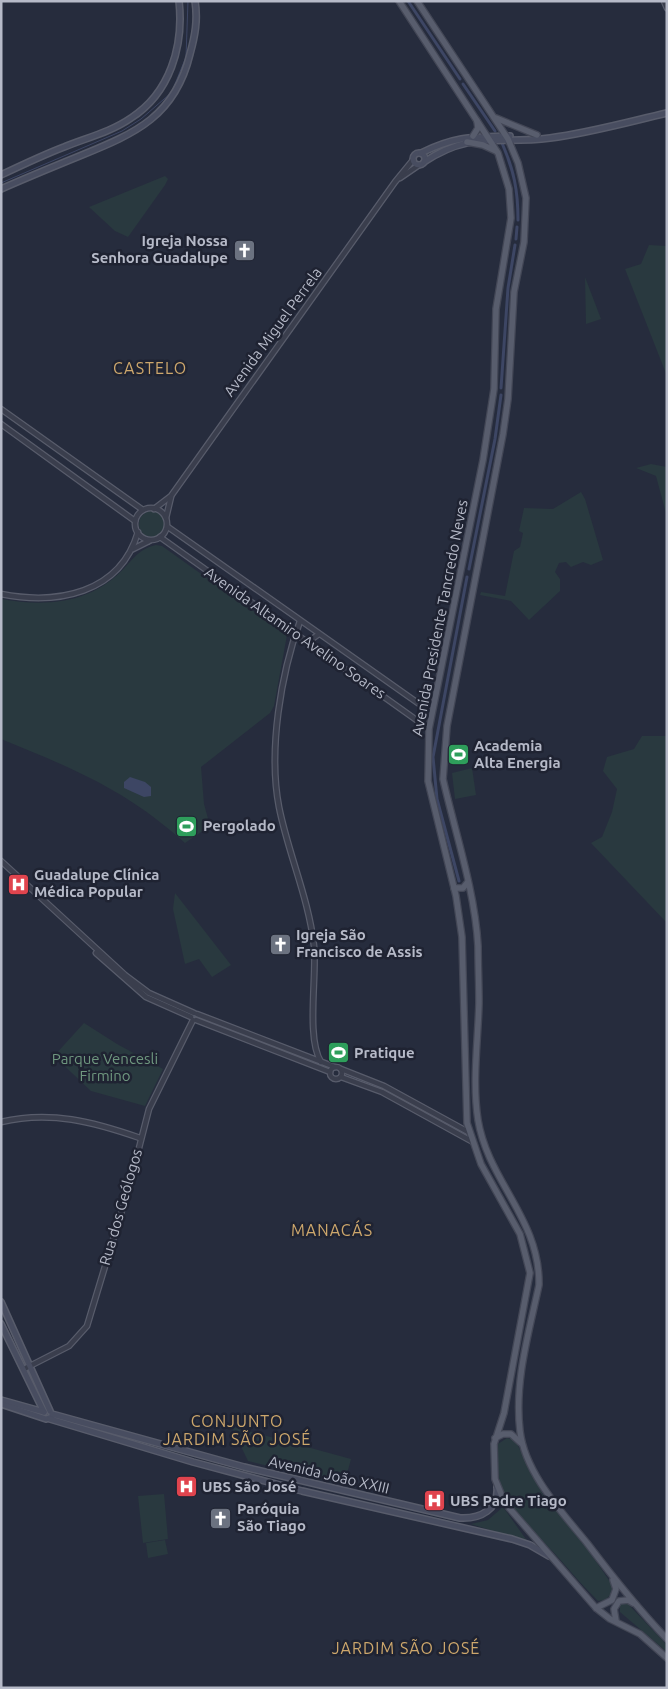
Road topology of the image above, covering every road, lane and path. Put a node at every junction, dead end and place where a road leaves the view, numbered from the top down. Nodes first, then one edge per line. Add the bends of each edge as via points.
1 (179, 1) edge
2 (195, 1) edge
3 (399, 1) edge
4 (416, 1) edge
5 (664, 1) edge
6 (667, 8) edge
7 (667, 113) edge
8 (496, 118) junction
9 (477, 119) junction
10 (570, 134) junction
11 (537, 135) junction
12 (473, 136) junction
13 (489, 138) junction
14 (518, 139) joint
15 (508, 140) junction
16 (444, 141) junction
17 (467, 142) junction
18 (444, 149) junction
19 (421, 153) junction
20 (498, 153) junction
21 (413, 160) junction
22 (422, 163) junction
23 (1, 174) edge
24 (395, 182) junction
25 (1, 188) edge
26 (1, 409) edge
27 (1, 424) edge
28 (171, 496) junction
29 (154, 509) junction
30 (143, 510) junction
31 (166, 518) junction
32 (135, 521) junction
33 (168, 527) junction
34 (138, 532) junction
35 (160, 537) junction
36 (150, 540) junction
37 (133, 549) junction
38 (1, 594) edge
39 (300, 621) junction
40 (296, 633) junction
41 (319, 634) junction
42 (312, 645) junction
43 (423, 707) junction
44 (432, 713) junction
45 (417, 720) junction
46 (429, 728) junction
47 (1, 863) edge
48 (467, 883) junction
49 (454, 888) junction
50 (470, 893) junction
51 (456, 896) junction
52 (465, 995) junction
53 (479, 1002) junction
54 (193, 1006) dead end
55 (187, 1010) junction
56 (194, 1017) junction
57 (314, 1046) junction
58 (308, 1060) junction
59 (320, 1062) junction
60 (335, 1067) junction
61 (341, 1069) junction
62 (330, 1072) junction
63 (341, 1077) junction
64 (1, 1122) edge
65 (470, 1133) junction
66 (140, 1138) junction
67 (472, 1142) junction
68 (486, 1154) junction
69 (519, 1209) junction
70 (507, 1210) junction
71 (1, 1302) edge
72 (1, 1324) edge
73 (31, 1366) junction
74 (24, 1369) junction
75 (1, 1400) edge
76 (1, 1404) edge
77 (47, 1414) junction
78 (495, 1438) junction
79 (522, 1445) junction
80 (497, 1487) junction
81 (437, 1513) junction
82 (432, 1520) junction
83 (550, 1556) junction
84 (612, 1576) junction
85 (635, 1604) junction
86 (596, 1608) junction
87 (616, 1621) junction
88 (667, 1639) edge
89 (667, 1658) edge

1 - 23 main road via 180,32 168,76 142,110 97,135
2 - 25 main road via 196,34 187,67 172,98 160,113 125,137
3 - 9 main road, Avenida Presidente Tancredo Neves
4 - 8 main road, Avenida Presidente Tancredo Neves
5 - 6 street
7 - 10 main road
8 - 11 main road
8 - 15 main road, Avenida Presidente Tancredo Neves
9 - 12 main road via 478,128
9 - 13 main road, Avenida Presidente Tancredo Neves
10 - 11 main road
10 - 14 main road
11 - 15 main road
12 - 13 main road
12 - 16 main road
13 - 15 main road
13 - 17 main road, Avenida Miguel Perrela
13 - 20 main road, Avenida Presidente Tancredo Neves
14 - 15 main road
15 - 48 main road, Avenida Presidente Tancredo Neves via 521,172 526,198 524,242 514,292 508,399 443,753 443,779
16 - 18 main road
16 - 19 main road
17 - 18 main road, Avenida Miguel Perrela
17 - 20 main road via 483,145
18 - 22 main road, Avenida Miguel Perrela
19 - 21 main road via 415,154
19 - 22 main road via 425,157
20 - 44 main road, Avenida Presidente Tancredo Neves via 509,189 511,218 496,309 494,389 483,460
21 - 22 main road
21 - 24 street, Avenida Miguel Perrela
22 - 24 street, Avenida Miguel Perrela
24 - 28 street, Avenida Miguel Perrela
26 - 30 street
27 - 32 street
28 - 29 street, Avenida Miguel Perrela
28 - 31 street, Avenida Miguel Perrela
29 - 30 street
29 - 31 street via 161,511
30 - 32 street
31 - 33 street
32 - 34 street
33 - 35 street
33 - 39 street, Avenida Altamiro Avelino Soares
34 - 36 street
34 - 37 street
35 - 36 street
35 - 40 street, Avenida Altamiro Avelino Soares
36 - 37 street
37 - 38 street via 119,567 85,590 60,597 23,598
39 - 40 street
39 - 41 street, Avenida Altamiro Avelino Soares
40 - 42 street, Avenida Altamiro Avelino Soares
40 - 57 street via 276,738 276,783 278,806 314,947
41 - 42 street via 312,639
41 - 43 street, Avenida Altamiro Avelino Soares
42 - 45 street, Avenida Altamiro Avelino Soares
43 - 44 street, Avenida Altamiro Avelino Soares
43 - 45 street via 423,714
44 - 46 main road, Avenida Presidente Tancredo Neves
45 - 46 street, Avenida Altamiro Avelino Soares
46 - 49 main road, Avenida Presidente Tancredo Neves via 430,796
47 - 55 street via 125,975 149,993
47 - 56 street via 134,988 146,997
48 - 49 main road via 463,888
48 - 50 main road, Avenida Presidente Tancredo Neves
49 - 51 main road, Avenida Presidente Tancredo Neves
50 - 51 main road via 462,891
50 - 53 main road, Avenida Presidente Tancredo Neves via 478,944
51 - 52 main road, Avenida Presidente Tancredo Neves
52 - 53 main road
52 - 65 main road, Avenida Presidente Tancredo Neves via 466,1103
53 - 68 main road, Avenida Presidente Tancredo Neves via 476,1108
54 - 55 street
55 - 56 street
56 - 58 street
56 - 66 street, Rua dos Geólogos via 149,1109
57 - 58 street
57 - 59 street
58 - 59 street
58 - 62 street
59 - 60 street
60 - 61 street
60 - 62 street
61 - 63 street
61 - 65 street via 384,1086
62 - 63 street via 333,1078
63 - 67 street via 382,1092
64 - 66 street via 23,1117 69,1118
65 - 67 main road, Avenida Presidente Tancredo Neves
65 - 68 main road
66 - 73 street, Rua dos Geólogos via 129,1187 87,1326 69,1346
67 - 70 main road, Avenida Presidente Tancredo Neves
68 - 69 main road, Avenida Presidente Tancredo Neves
69 - 70 main road
69 - 79 main road, Avenida Presidente Tancredo Neves via 535,1247 539,1273 518,1399
70 - 78 main road, Avenida Presidente Tancredo Neves via 520,1234 530,1273 504,1413
71 - 73 main road
72 - 74 main road
73 - 74 street, Rua dos Geólogos
73 - 77 main road
74 - 77 main road
75 - 77 main road, Avenida João XXIII
76 - 77 main road, Avenida João XXIII
77 - 81 main road, Avenida João XXIII via 244,1468
77 - 82 main road, Avenida João XXIII via 274,1483
78 - 79 main road via 511,1434
78 - 80 main road, Avenida Presidente Tancredo Neves via 493,1470
79 - 84 main road, Avenida Presidente Tancredo Neves via 547,1491
80 - 81 main road, Avenida João XXIII via 497,1502 481,1514 464,1518
80 - 83 main road, Avenida Presidente Tancredo Neves via 510,1509
81 - 82 main road
82 - 83 main road, Avenida João XXIII via 525,1543
83 - 86 main road, Avenida Presidente Tancredo Neves
84 - 85 main road, Avenida Presidente Tancredo Neves
84 - 86 main road via 616,1589 613,1598
85 - 87 main road via 628,1600 619,1601 614,1609
85 - 88 main road, Avenida Presidente Tancredo Neves
86 - 87 main road, Avenida Presidente Tancredo Neves
87 - 89 main road, Avenida Presidente Tancredo Neves via 640,1634

